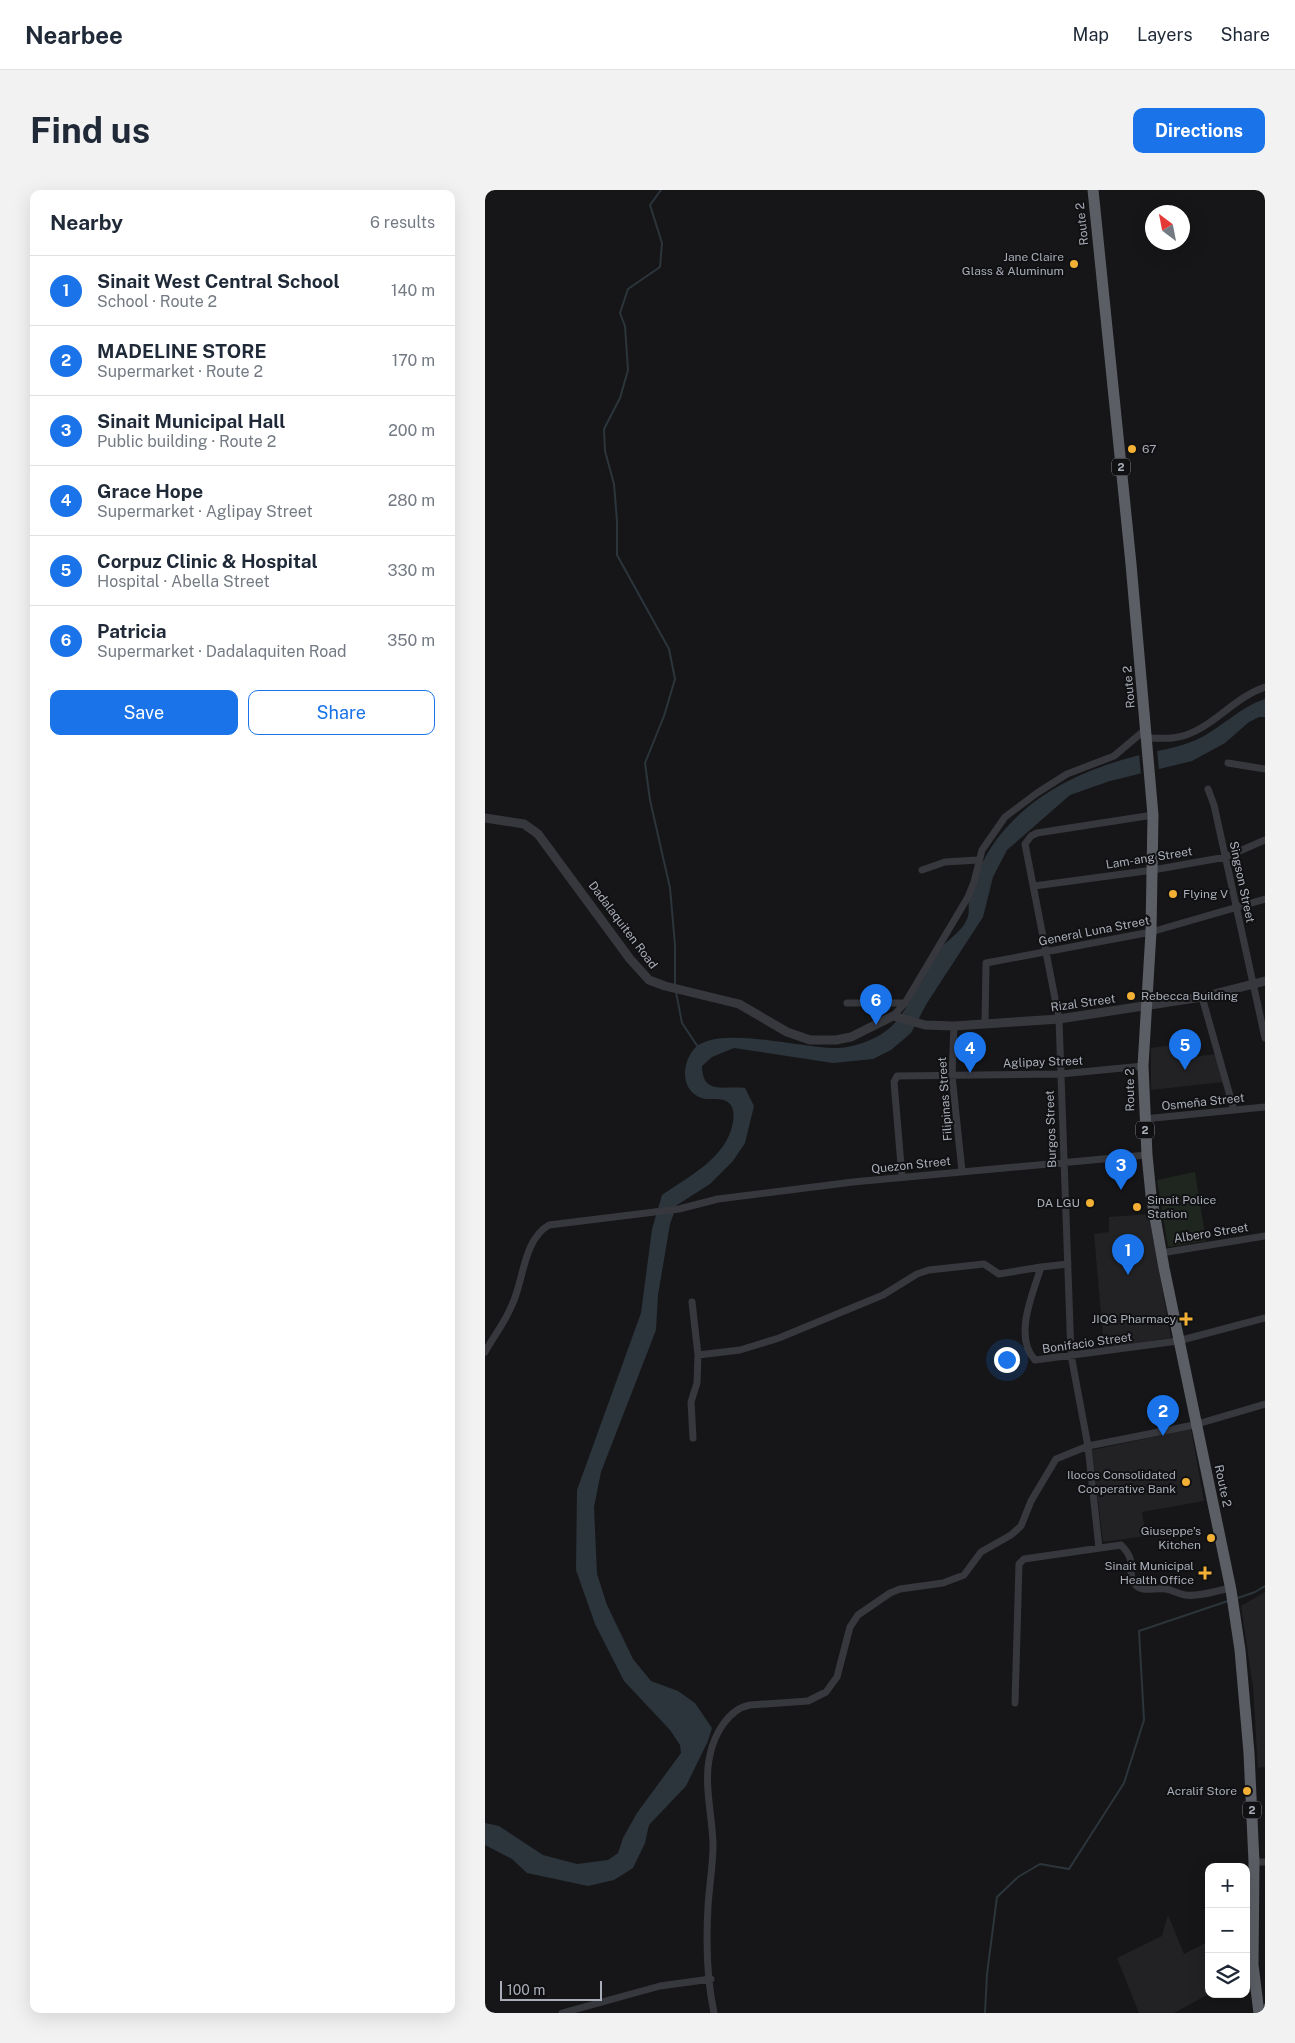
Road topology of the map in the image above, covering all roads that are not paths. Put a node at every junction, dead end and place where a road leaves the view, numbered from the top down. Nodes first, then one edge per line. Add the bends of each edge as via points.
1 (1093, 190) edge
2 (1265, 687) edge
3 (1147, 737) junction
4 (1228, 763) dead end
5 (1265, 769) edge
6 (1208, 790) dead end
7 (1153, 815) junction
8 (485, 818) edge
9 (1265, 840) edge
10 (1226, 856) junction
11 (978, 860) junction
12 (922, 870) dead end
13 (1153, 870) junction
14 (1034, 886) junction
15 (1265, 899) edge
16 (1236, 906) junction
17 (1151, 932) junction
18 (1046, 952) junction
19 (1265, 981) edge
20 (1252, 984) junction
21 (1202, 997) junction
22 (847, 1003) dead end
23 (905, 1003) junction
24 (1146, 1007) junction
25 (893, 1016) junction
26 (1059, 1019) junction
27 (985, 1024) junction
28 (954, 1026) junction
29 (1265, 1038) edge
30 (1143, 1066) junction
31 (1061, 1074) junction
32 (952, 1076) junction
33 (1265, 1107) edge
34 (1234, 1110) junction
35 (1144, 1120) junction
36 (1147, 1155) junction
37 (1064, 1162) junction
38 (962, 1171) junction
39 (902, 1177) junction
40 (1265, 1236) edge
41 (1161, 1253) junction
42 (1069, 1264) junction
43 (1041, 1267) junction
44 (692, 1302) dead end
45 (1265, 1318) edge
46 (1178, 1341) junction
47 (485, 1352) edge
48 (698, 1355) junction
49 (1071, 1355) junction
50 (1265, 1404) edge
51 (1196, 1424) junction
52 (693, 1438) dead end
53 (1088, 1446) junction
54 (1099, 1548) junction
55 (1230, 1589) junction
56 (1015, 1703) dead end
57 (1260, 1862) edge
58 (711, 1979) junction
59 (561, 2013) edge
60 (715, 2013) edge
61 (1259, 2013) edge

1 - 3 highway, Route 2 / 2
2 - 3 street via 1192,733 1178,738
3 - 7 highway, Route 2 / 2
3 - 11 street via 1114,756 1067,774 1012,810 996,827
4 - 5 street
6 - 10 street, Singson Street
7 - 13 highway, Route 2 / 2
7 - 14 street, Burgos Street via 1031,836 1025,849
8 - 25 street, Dadalaquiten Road via 524,824 538,834 630,958 655,983 739,1004 787,1032 810,1040 851,1037
9 - 10 street, Lam-ang Street
10 - 13 street, Lam-ang Street
10 - 16 street, Singson Street
11 - 12 street via 945,862
11 - 23 street via 968,897
13 - 14 street, Lam-ang Street
13 - 17 highway, Route 2 / 2
14 - 18 street, Burgos Street
15 - 16 street, General Luna Street
16 - 17 street, General Luna Street
16 - 20 street, Singson Street
17 - 18 street, General Luna Street
17 - 24 highway, Route 2 / 2
18 - 26 street, Burgos Street
18 - 27 street, General Luna Street via 985,963
19 - 20 street, Rizal Street
20 - 21 street, Rizal Street
20 - 29 street, Singson Street
21 - 24 street, Rizal Street
21 - 34 street
22 - 23 street
23 - 25 street
24 - 26 street, Rizal Street
24 - 30 highway, Route 2 / 2
25 - 28 street, Rizal Street via 925,1025
26 - 27 street, Rizal Street
26 - 31 street, Burgos Street
27 - 28 street, Rizal Street
28 - 32 street, Filipinas Street
30 - 31 street, Aglipay Street
30 - 35 highway, Route 2 / 2
31 - 32 street, Aglipay Street
31 - 37 street, Burgos Street
32 - 38 street, Filipinas Street
32 - 39 street, Aglipay Street via 895,1077
33 - 34 street, Osmeña Street
34 - 35 street, Osmeña Street
35 - 36 highway, Route 2 / 2
36 - 37 street, Quezon Street
36 - 41 highway, Route 2 / 2
37 - 38 street, Quezon Street
37 - 42 street, Burgos Street
38 - 39 street, Quezon Street
39 - 47 street, Quezon Street via 718,1199 651,1213 557,1223 543,1229 533,1243 513,1302
40 - 41 street, Albero Street
41 - 46 highway, Route 2 / 2
42 - 43 street
42 - 49 street, Burgos Street
43 - 48 street via 999,1274 984,1264 929,1270 879,1297 779,1338 739,1350
43 - 49 street, Bonifacio Street via 1025,1328 1031,1355 1036,1361
44 - 48 street
45 - 46 street, Bonifacio Street
46 - 49 street, Bonifacio Street
46 - 51 highway, Route 2 / 2
48 - 52 street via 697,1383 691,1402
49 - 53 street, Burgos Street
50 - 51 street
51 - 53 street
51 - 55 highway, Route 2 / 2
53 - 54 street, Burgos Street
53 - 58 street via 1054,1461 1021,1526 981,1552 961,1577 895,1591 858,1615 850,1627 837,1677 826,1692 808,1701 742,1706 731,1713 718,1733 709,1763 713,1842 707,1910
54 - 55 street via 1121,1545 1133,1563 1131,1576 1134,1584 1143,1589 1166,1589 1187,1595
54 - 56 street via 1021,1561
55 - 57 highway, Route 2 / 2 via 1245,1689
57 - 61 highway, Route 2 / 2 via 1253,1965
58 - 59 street via 660,1986
58 - 60 street

